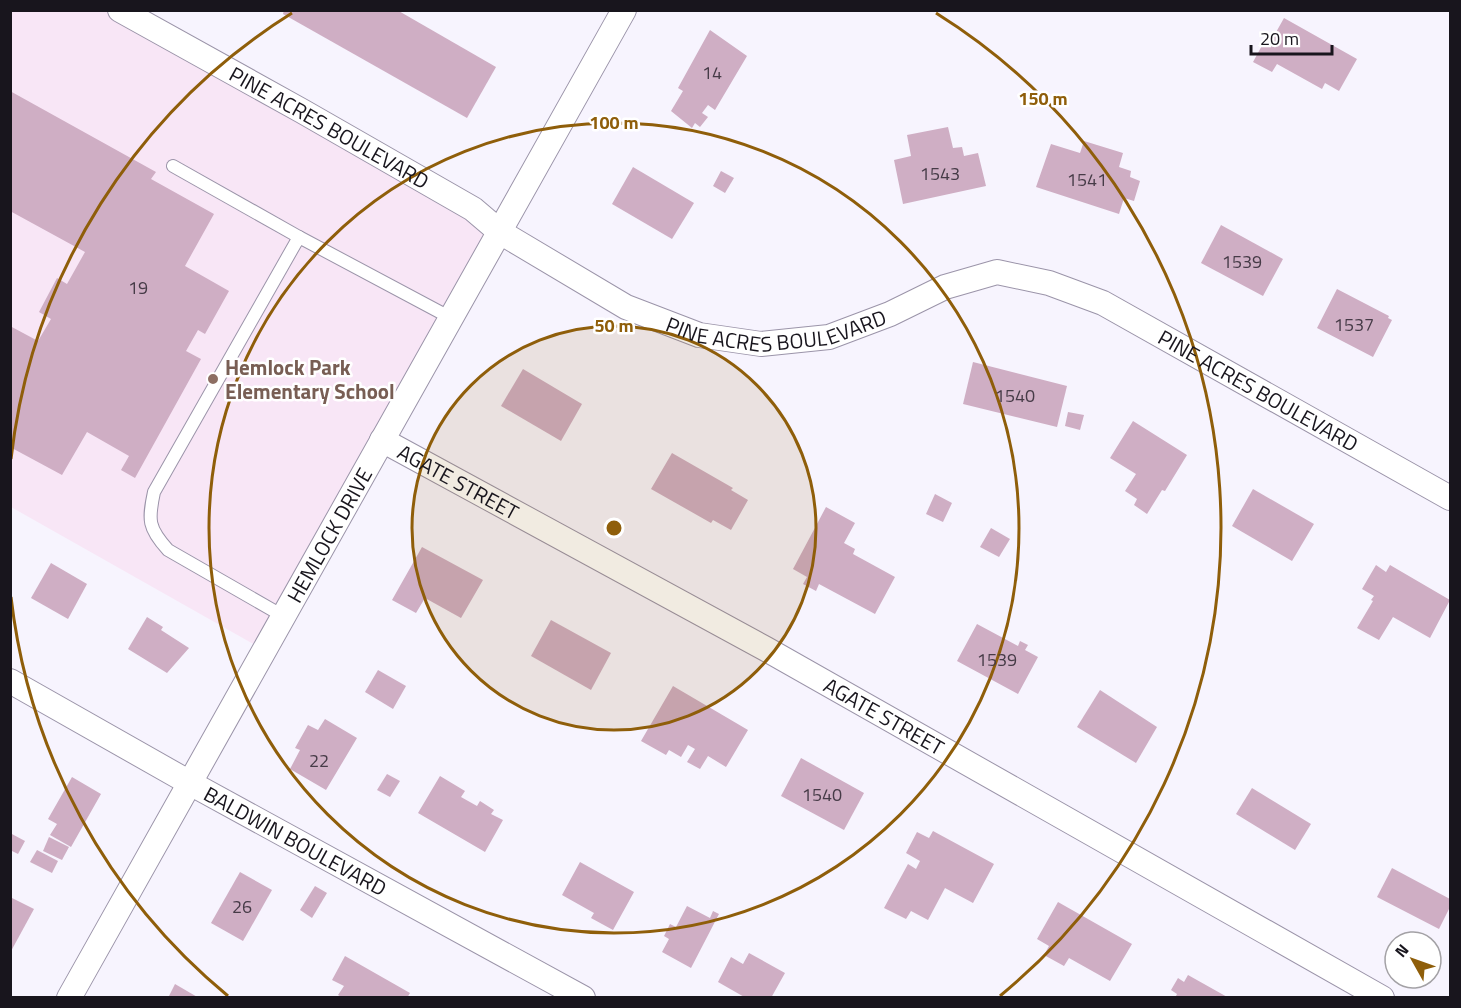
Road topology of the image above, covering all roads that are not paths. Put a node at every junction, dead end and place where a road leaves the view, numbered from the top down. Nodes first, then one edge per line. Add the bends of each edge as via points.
1 (120, 10) edge
2 (624, 10) edge
3 (173, 166) dead end
4 (500, 232) junction
5 (299, 237) junction
6 (451, 318) junction
7 (382, 440) junction
8 (1450, 498) edge
9 (283, 616) junction
10 (10, 681) edge
11 (190, 783) junction
12 (69, 998) edge
13 (583, 998) edge
14 (1382, 998) edge

1 - 4 street, PINE ACRES BOULEVARD via 473,209
2 - 4 street, HEMLOCK DRIVE
3 - 5 lane
4 - 6 street, HEMLOCK DRIVE
4 - 8 street, PINE ACRES BOULEVARD via 626,307 699,335 761,344 829,337 890,314 945,287 997,272 1049,283 1103,303
5 - 6 lane
5 - 9 lane via 154,492 149,516 155,536 168,550
6 - 7 street, HEMLOCK DRIVE
7 - 9 street, HEMLOCK DRIVE
7 - 14 street, AGATE STREET via 766,649
9 - 11 street, HEMLOCK DRIVE
10 - 11 street, BALDWIN BOULEVARD
11 - 12 street, HEMLOCK DRIVE
11 - 13 street, BALDWIN BOULEVARD

